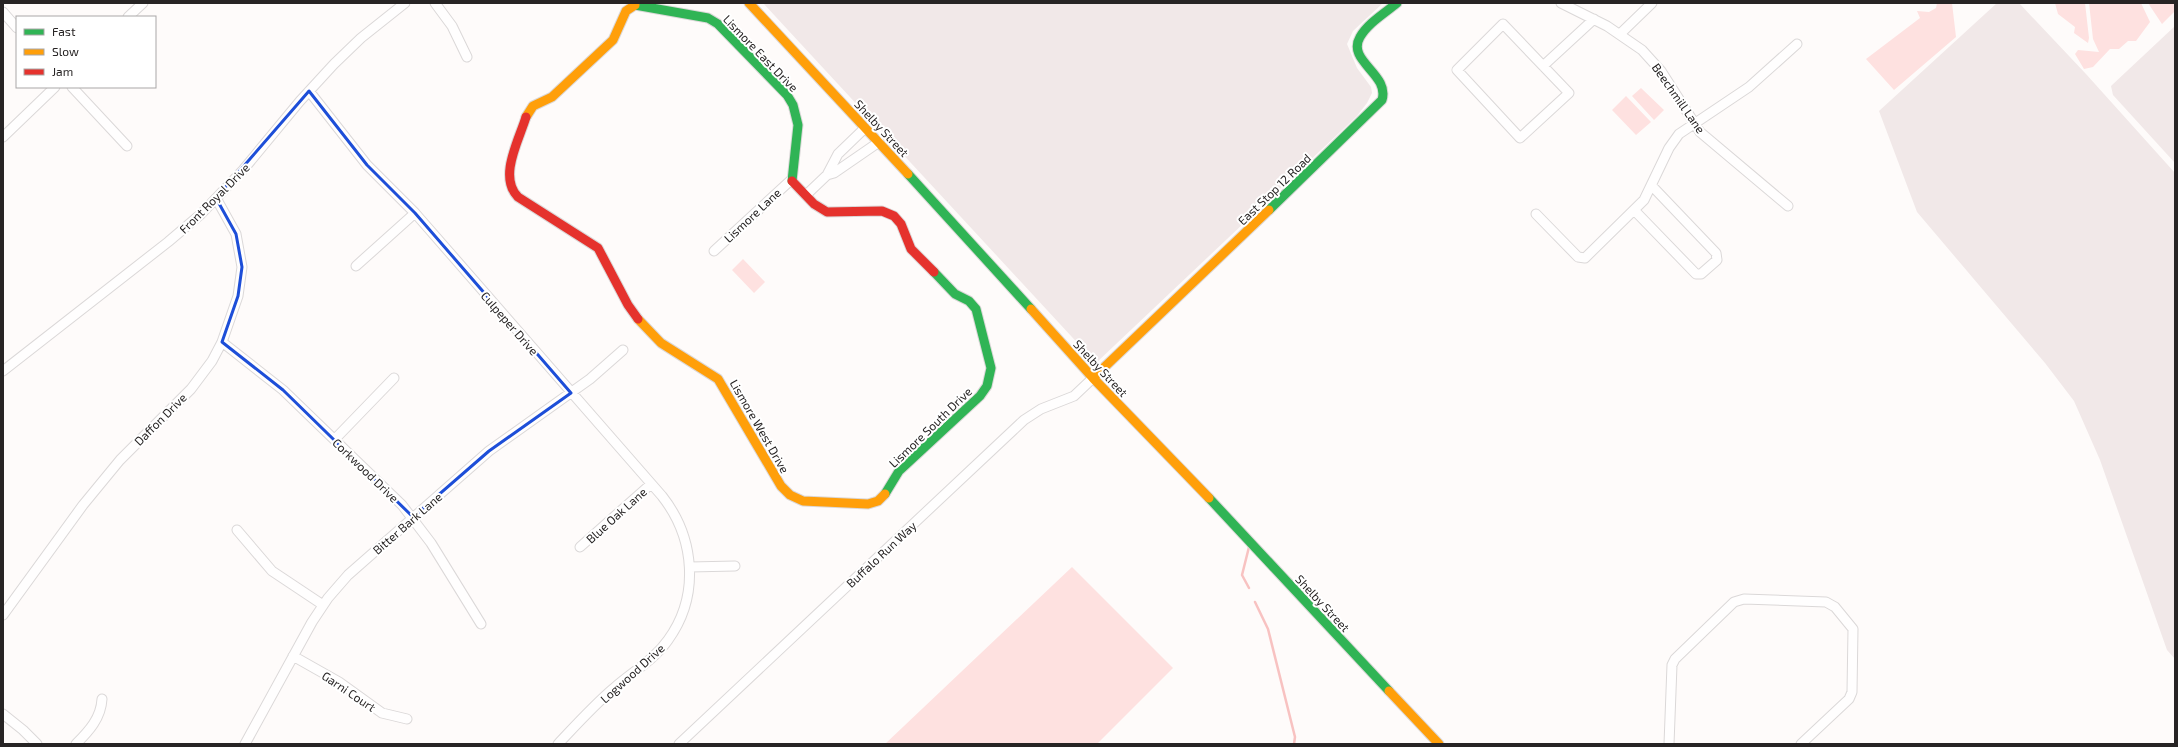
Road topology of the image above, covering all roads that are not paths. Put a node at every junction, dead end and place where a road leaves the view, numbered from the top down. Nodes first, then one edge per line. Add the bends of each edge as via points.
1 (143, 3) edge
2 (405, 3) edge
3 (436, 3) edge
4 (749, 3) edge
5 (1397, 3) edge
6 (1562, 3) edge
7 (1652, 3) edge
8 (3, 12) edge
9 (129, 16) edge
10 (1594, 19) junction
11 (16, 27) edge
12 (1620, 34) junction
13 (1797, 44) dead end
14 (466, 57) dead end
15 (1543, 66) junction
16 (54, 88) edge
17 (73, 88) edge
18 (309, 91) junction
19 (1694, 125) junction
20 (865, 128) junction
21 (3, 137) edge
22 (878, 142) junction
23 (126, 146) dead end
24 (827, 175) junction
25 (791, 180) junction
26 (1652, 186) junction
27 (806, 196) junction
28 (518, 197) joint
29 (216, 198) junction
30 (1788, 206) dead end
31 (1635, 210) junction
32 (415, 213) junction
33 (1536, 214) dead end
34 (714, 251) dead end
35 (356, 266) dead end
36 (222, 342) junction
37 (623, 350) dead end
38 (3, 371) edge
39 (394, 378) dead end
40 (1093, 378) junction
41 (571, 393) junction
42 (335, 439) junction
43 (651, 484) junction
44 (790, 495) joint
45 (413, 517) junction
46 (237, 530) dead end
47 (580, 547) dead end
48 (735, 566) dead end
49 (690, 567) junction
50 (323, 605) junction
51 (3, 615) edge
52 (481, 624) dead end
53 (293, 656) junction
54 (102, 699) dead end
55 (3, 714) edge
56 (407, 719) dead end
57 (37, 744) edge
58 (76, 744) edge
59 (244, 744) edge
60 (558, 744) edge
61 (679, 744) edge
62 (1439, 744) edge
63 (1669, 744) edge
64 (1801, 744) edge

1 - 9 street
2 - 18 street, Front Royal Drive via 345,52
3 - 14 street via 454,30
4 - 20 street, Shelby Street
5 - 40 street, East Stop 12 Road via 1359,38 1356,49 1379,80 1384,90 1383,99
6 - 10 street, Beechmill Lane
7 - 12 street
8 - 11 street
10 - 12 street, Beechmill Lane
10 - 15 street
12 - 19 street, Beechmill Lane via 1639,47 1659,68
13 - 19 street via 1749,87
15 - 15 street via 1503,24 1457,70 1520,138 1569,93
16 - 21 street
17 - 23 street
18 - 29 street, Front Royal Drive via 243,170
18 - 32 street, Culpeper Drive via 367,166
19 - 26 street via 1679,134 1669,148
19 - 30 street, Beechmill Lane
20 - 22 street, Shelby Street
20 - 24 street via 838,154
22 - 24 street via 834,173
22 - 40 street, Shelby Street
24 - 27 street
25 - 27 street
25 - 28 street, Lismore East Drive via 799,131 798,118 792,102 718,24 708,18 639,5 631,7 625,13 613,40 552,97 530,110 526,116 509,173 510,188
25 - 34 street, Lismore Lane
26 - 31 street
26 - 31 street via 1716,253 1717,260 1702,274 1696,274
27 - 44 street, Lismore South Drive via 827,212 884,212 896,217 911,249 955,294 975,307 992,368 987,386 980,396 899,471 881,499 868,504 842,503 803,500
28 - 44 street, Lismore West Drive via 598,248 635,316 661,343 718,379 781,486
29 - 36 street, Daffon Drive via 236,234 242,267 238,296
29 - 38 street, Front Royal Drive via 168,242
31 - 33 street via 1584,258 1578,257
32 - 35 street
32 - 41 street, Culpeper Drive
36 - 42 street, Corkwood Drive via 269,379
36 - 51 street, Daffon Drive via 212,361 190,389 120,460 83,505
37 - 41 street, Bitter Bark Lane
39 - 42 street
40 - 61 street, Buffalo Run Way via 1074,396 1041,409 1024,420
40 - 62 street, Shelby Street via 1196,484
41 - 43 street, Culpeper Drive
41 - 45 street, Bitter Bark Lane via 489,451
42 - 45 street, Corkwood Drive via 392,493
43 - 47 street, Blue Oak Lane
43 - 49 street, Culpeper Drive via 667,502 679,524 687,547
45 - 50 street, Bitter Bark Lane via 348,575
45 - 52 street, Corkwood Drive
46 - 50 street via 272,571
48 - 49 street
49 - 60 street, Logwood Drive via 687,601 669,639 649,660 590,710
50 - 53 street, Bitter Bark Lane
53 - 56 street, Garni Court via 339,682 382,713
53 - 59 street, Bitter Bark Lane
54 - 58 street via 97,718
55 - 57 street
63 - 64 street via 1672,664 1734,602 1744,599 1826,602 1835,607 1853,629 1852,692 1849,699

